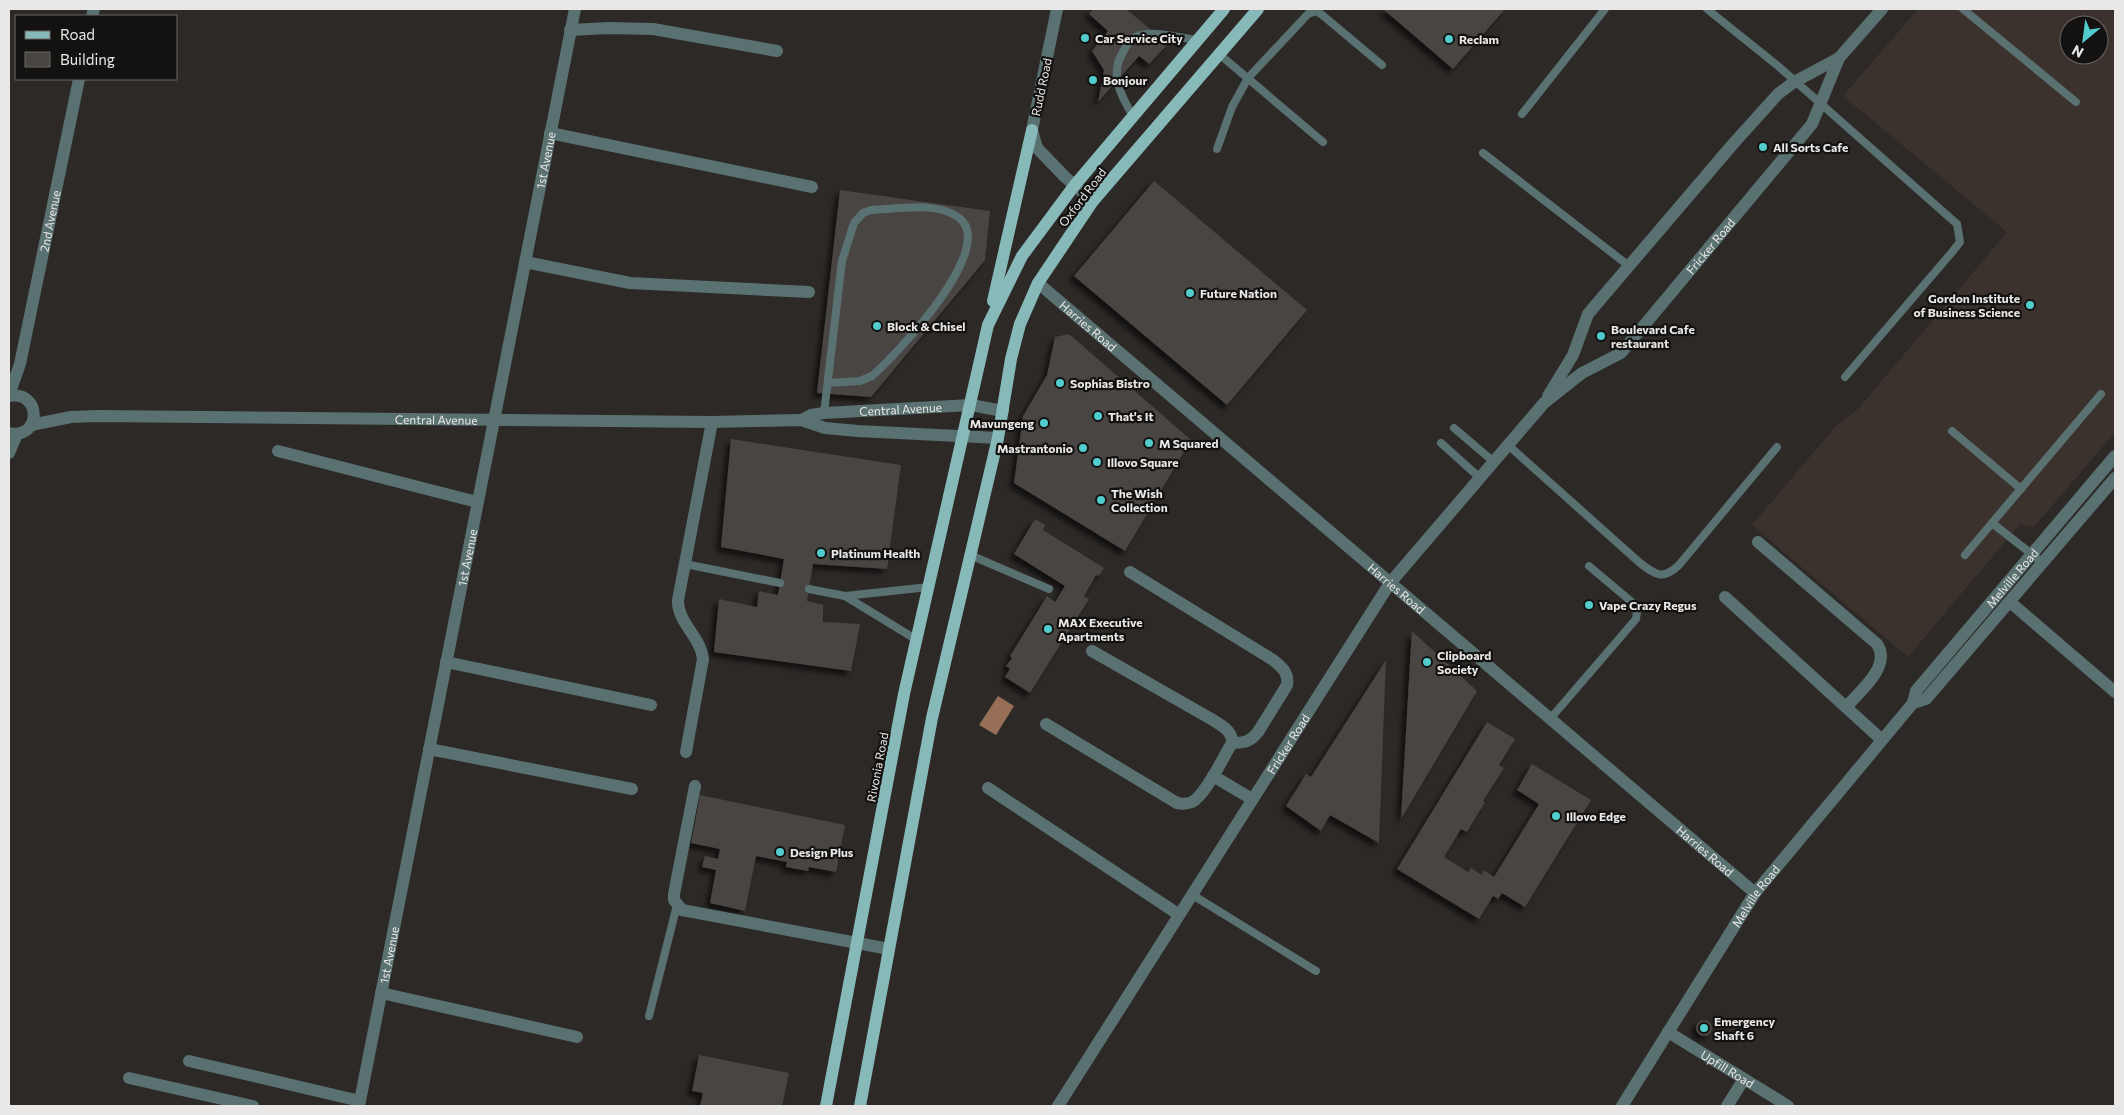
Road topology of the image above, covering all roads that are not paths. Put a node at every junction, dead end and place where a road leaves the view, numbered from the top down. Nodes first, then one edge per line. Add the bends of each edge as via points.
1 (574, 9) edge
2 (1057, 9) edge
3 (1224, 9) edge
4 (1258, 9) edge
5 (1605, 9) edge
6 (1707, 9) edge
7 (1882, 9) edge
8 (1962, 9) edge
9 (570, 30) junction
10 (1197, 40) junction
11 (777, 52) dead end
12 (1219, 54) junction
13 (1839, 58) junction
14 (1382, 65) dead end
15 (1248, 78) junction
16 (79, 80) edge
17 (1794, 82) junction
18 (2076, 102) dead end
19 (1821, 104) junction
20 (1522, 114) dead end
21 (1133, 116) junction
22 (1032, 130) junction
23 (550, 132) junction
24 (1323, 142) dead end
25 (1218, 149) dead end
26 (1483, 153) dead end
27 (1074, 186) junction
28 (812, 187) dead end
29 (1093, 201) junction
30 (525, 262) junction
31 (1628, 266) junction
32 (1038, 283) junction
33 (809, 292) dead end
34 (988, 325) junction
35 (20, 364) junction
36 (1845, 377) dead end
37 (828, 383) junction
38 (2101, 394) dead end
39 (9, 395) edge
40 (23, 397) junction
41 (1544, 403) junction
42 (970, 405) junction
43 (34, 411) junction
44 (1003, 411) junction
45 (824, 413) junction
46 (71, 417) junction
47 (494, 419) junction
48 (800, 420) junction
49 (712, 422) junction
50 (31, 425) junction
51 (1454, 428) dead end
52 (1952, 431) dead end
53 (13, 434) edge
54 (964, 435) junction
55 (998, 438) junction
56 (1441, 443) dead end
57 (1508, 445) junction
58 (1777, 447) dead end
59 (278, 450) dead end
60 (9, 453) edge
61 (2115, 456) edge
62 (1494, 462) junction
63 (1480, 478) junction
64 (2115, 478) edge
65 (2021, 488) junction
66 (478, 502) junction
67 (1992, 523) junction
68 (1758, 542) dead end
69 (2031, 553) junction
70 (970, 555) junction
71 (1964, 555) dead end
72 (2043, 563) junction
73 (685, 564) junction
74 (1589, 566) dead end
75 (1130, 572) dead end
76 (780, 583) dead end
77 (1390, 583) junction
78 (929, 587) junction
79 (809, 589) dead end
80 (1049, 589) dead end
81 (845, 596) junction
82 (1725, 597) dead end
83 (2010, 602) junction
84 (917, 640) junction
85 (1092, 651) dead end
86 (446, 662) junction
87 (2115, 692) edge
88 (1913, 703) junction
89 (651, 705) dead end
90 (1846, 707) junction
91 (1550, 720) junction
92 (1046, 724) dead end
93 (1882, 740) junction
94 (1232, 743) junction
95 (429, 749) junction
96 (686, 752) dead end
97 (1213, 776) junction
98 (695, 786) dead end
99 (988, 788) dead end
100 (632, 789) dead end
101 (1252, 799) junction
102 (1191, 894) junction
103 (1755, 894) junction
104 (677, 906) junction
105 (1178, 914) junction
106 (858, 943) junction
107 (889, 949) junction
108 (1316, 971) dead end
109 (381, 993) junction
110 (649, 1016) dead end
111 (1668, 1032) junction
112 (577, 1037) dead end
113 (189, 1061) dead end
114 (129, 1078) dead end
115 (1744, 1079) junction
116 (360, 1103) edge
117 (253, 1106) edge
118 (826, 1106) edge
119 (860, 1106) edge
120 (1058, 1106) edge
121 (1622, 1106) edge
122 (1727, 1106) edge
123 (1788, 1106) edge

1 - 9 street, 1st Avenue
2 - 22 street, Rudd Road
3 - 10 main road, Oxford Road
4 - 12 main road, Oxford Road
5 - 20 lane
6 - 17 lane
7 - 13 street, Fricker Road
8 - 18 lane
9 - 11 street via 653,29
9 - 23 street, 1st Avenue
10 - 21 main road, Oxford Road
10 - 21 lane via 1149,35 1136,37 1127,44 1116,68 1117,82
12 - 15 lane
12 - 29 main road, Oxford Road
13 - 17 street, Fricker Road
13 - 19 street, Fricker Road
14 - 15 lane via 1315,11 1308,14
15 - 24 lane
15 - 25 lane via 1232,107
16 - 35 street, 2nd Avenue
17 - 19 lane
17 - 31 street, Fricker Road via 1778,94 1732,144
19 - 36 lane via 1947,214 1957,224 1960,233 1960,242 1953,251
19 - 41 street, Fricker Road via 1812,124 1621,353 1582,373
21 - 27 main road, Oxford Road
22 - 27 street, Rudd Road via 1038,148
22 - 34 main road
23 - 28 street
23 - 30 street, 1st Avenue
26 - 31 lane
27 - 29 street, Rudd Road
27 - 34 main road, Oxford Road via 1022,256
29 - 32 main road, Oxford Road
30 - 33 street via 630,283
30 - 47 street, 1st Avenue
31 - 41 street, Fricker Road via 1588,314 1573,355
32 - 44 main road, Oxford Road via 1020,324
32 - 77 street, Harries Road
34 - 42 main road, Oxford Road
35 - 39 street, 2nd Avenue
35 - 40 street, 2nd Avenue
37 - 37 lane via 842,261 854,223 871,210 930,208 958,217 967,227 968,247 953,281 936,304 872,376 860,381
37 - 45 lane
38 - 65 lane
39 - 40 street
40 - 43 street
41 - 57 street, Fricker Road
42 - 44 street, Central Avenue
42 - 45 street, Central Avenue
42 - 54 main road, Oxford Road
43 - 46 street, Central Avenue
43 - 50 street
44 - 55 main road, Oxford Road
45 - 48 street, Central Avenue
46 - 47 street, Central Avenue
46 - 50 street, Central Avenue
47 - 49 street, Central Avenue
47 - 66 street, 1st Avenue
48 - 49 street, Central Avenue
48 - 54 street, Central Avenue via 812,425 858,431
49 - 73 street
50 - 53 street via 27,430
51 - 62 lane
52 - 65 lane
53 - 60 street
54 - 55 street, Central Avenue
54 - 78 main road, Rivonia Road
55 - 70 main road
56 - 63 lane
57 - 58 lane via 1640,563 1661,576 1680,565
57 - 62 street, Fricker Road
59 - 66 street
61 - 69 street, Melville Road
62 - 63 street, Fricker Road
63 - 77 street, Fricker Road
64 - 72 street, Melville Road
65 - 67 lane
66 - 86 street, 1st Avenue
67 - 69 lane
67 - 71 lane
68 - 90 street via 1882,650 1882,663
69 - 72 lane
69 - 88 street, Melville Road via 1916,692
70 - 80 lane
70 - 107 main road via 932,718
72 - 83 street, Melville Road
73 - 76 lane
73 - 96 street via 678,606 703,659
74 - 91 lane via 1633,603 1636,619
75 - 94 street via 1273,660 1285,671 1287,685 1258,732 1245,743
77 - 91 street, Harries Road
77 - 101 street, Fricker Road
78 - 81 lane
78 - 84 main road, Rivonia Road
79 - 81 lane
81 - 84 lane
82 - 90 street
83 - 87 street
83 - 88 street, Melville Road via 1926,699
84 - 106 main road, Rivonia Road
85 - 94 street via 1224,727
86 - 89 street
86 - 95 street, 1st Avenue
88 - 93 street, Melville Road
90 - 93 street
91 - 103 street, Harries Road
92 - 97 street via 1177,803 1197,798
93 - 103 street, Melville Road
94 - 97 street
95 - 100 street
95 - 109 street, 1st Avenue
97 - 101 street
98 - 104 street via 674,894
99 - 105 street
101 - 102 street, Fricker Road
102 - 105 street, Fricker Road
102 - 108 lane
103 - 111 street, Melville Road
104 - 106 street via 689,913
104 - 110 lane
105 - 120 street, Fricker Road
106 - 107 street
106 - 118 main road, Rivonia Road
107 - 119 main road
109 - 112 street
109 - 116 street, 1st Avenue
111 - 115 street, Upfill Road
111 - 121 street, Melville Road
113 - 116 street
114 - 117 street
115 - 122 street
115 - 123 street, Upfill Road

